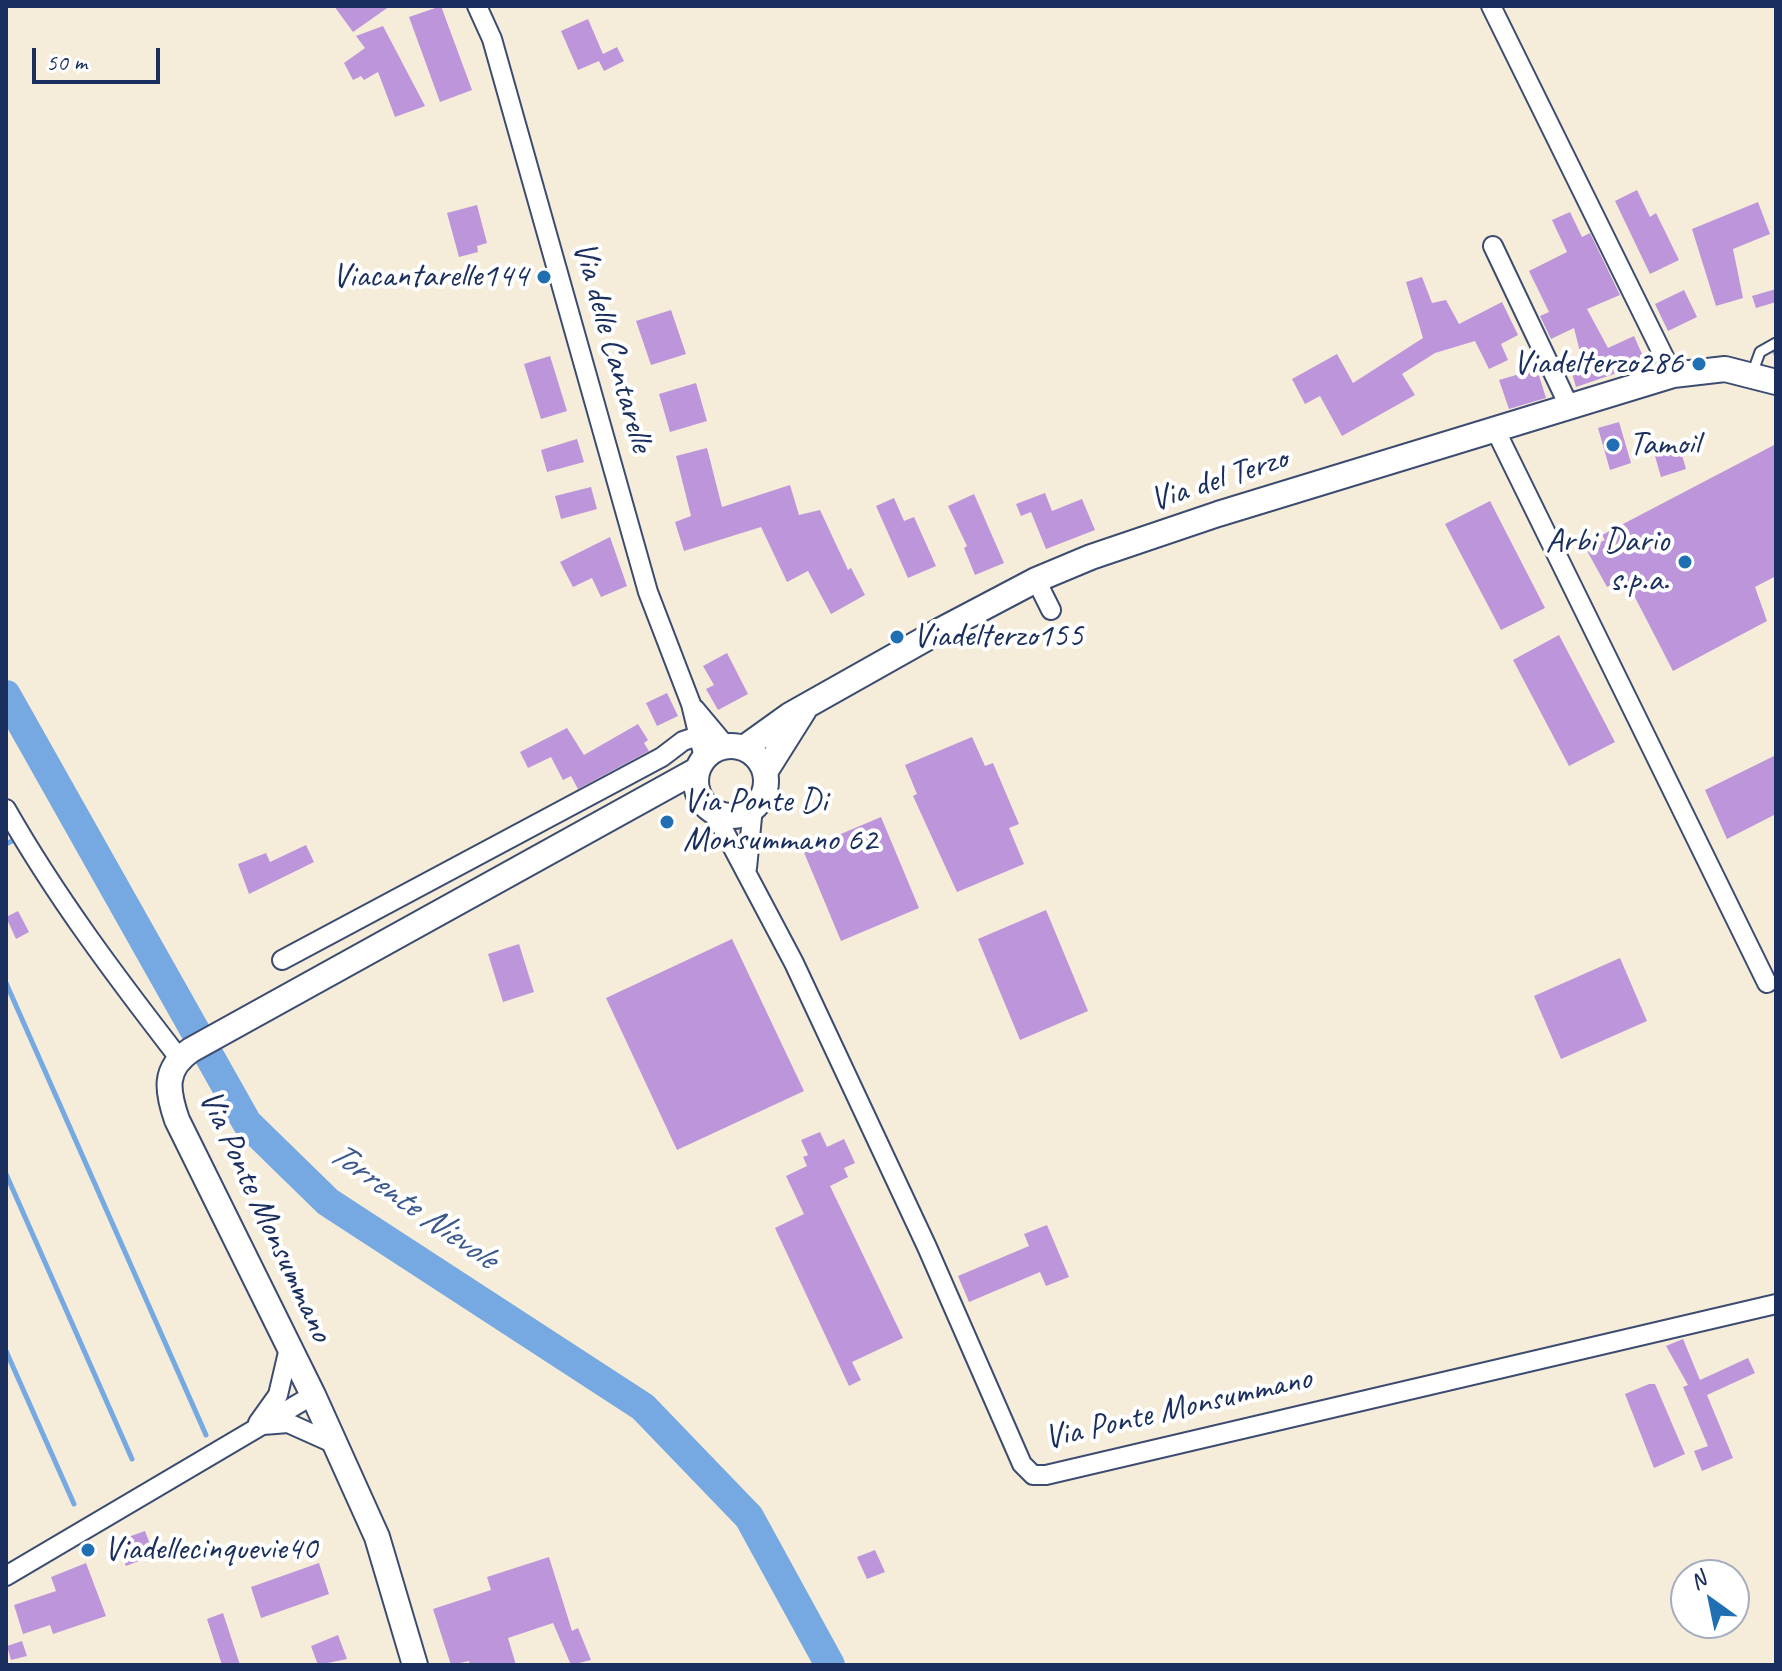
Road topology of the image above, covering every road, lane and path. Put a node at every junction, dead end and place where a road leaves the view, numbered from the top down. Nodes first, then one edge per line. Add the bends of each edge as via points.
1 (477, 6) edge
2 (1491, 6) edge
3 (1493, 246) dead end
4 (1776, 343) edge
5 (1700, 372) junction
6 (1752, 374) junction
7 (1673, 375) junction
8 (1776, 382) edge
9 (1776, 400) edge
10 (1569, 406) junction
11 (1495, 429) junction
12 (1036, 580) junction
13 (1051, 610) dead end
14 (691, 704) junction
15 (808, 705) junction
16 (735, 747) junction
17 (700, 755) junction
18 (765, 772) junction
19 (611, 785) junction
20 (629, 806) junction
21 (707, 806) junction
22 (753, 807) junction
23 (6, 809) edge
24 (747, 868) junction
25 (282, 960) dead end
26 (1767, 983) dead end
27 (185, 1054) junction
28 (1776, 1304) edge
29 (289, 1348) junction
30 (313, 1395) junction
31 (257, 1425) junction
32 (335, 1444) junction
33 (6, 1576) edge
34 (415, 1665) edge

1 - 14 street, Via delle Cantarelle via 492,39 648,592
2 - 7 street
3 - 10 street
4 - 6 lane via 1760,352
5 - 6 street
5 - 7 street, Via del Terzo
5 - 9 street via 1743,383
6 - 8 street
7 - 10 street, Via del Terzo
10 - 11 street, Via del Terzo
11 - 12 street, Via del Terzo via 1218,514
11 - 26 street
12 - 13 street
12 - 15 street, Via del Terzo
14 - 16 street, Via delle Cantarelle
14 - 17 street, Via delle Cantarelle
15 - 16 street, Via del Terzo
15 - 18 street
16 - 17 street
16 - 18 street via 759,760
17 - 19 street via 683,741
17 - 20 street, Via Ponte Monsummano
17 - 21 street via 696,786
18 - 22 street via 763,794
19 - 20 street
19 - 25 street
20 - 21 street
20 - 27 street, Via Ponte Monsummano
21 - 22 street via 738,815
21 - 24 street, Via Ponte Monsummano
22 - 24 street
23 - 27 street via 103,959
24 - 28 street, Via Ponte Monsummano via 927,1247 1022,1464 1033,1475 1221,1436
27 - 29 street, Via Ponte Monsummano via 171,1068 168,1086 177,1120
29 - 30 street, Via Ponte Monsummano
29 - 31 street via 278,1395
30 - 31 street
30 - 32 street, Via Ponte Monsummano
31 - 32 street via 288,1423
31 - 33 street
32 - 34 street, Via Ponte Monsummano via 377,1537

